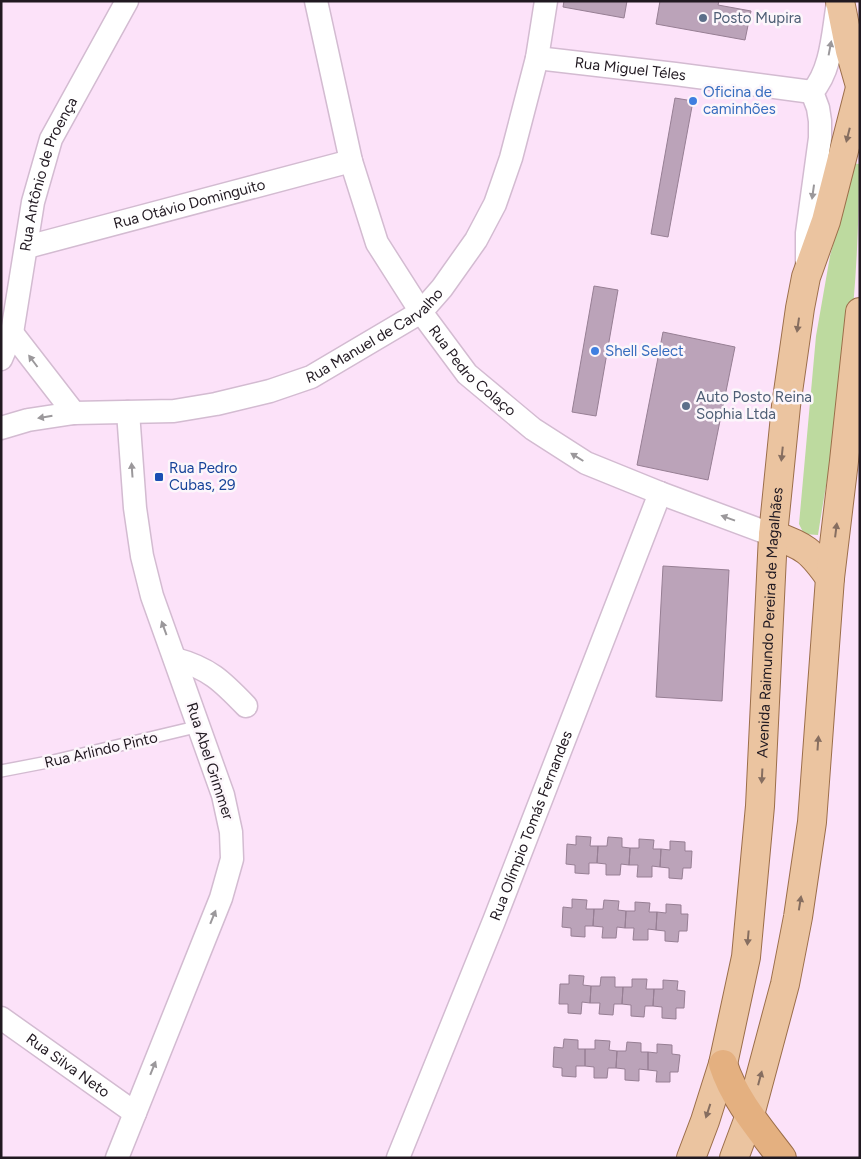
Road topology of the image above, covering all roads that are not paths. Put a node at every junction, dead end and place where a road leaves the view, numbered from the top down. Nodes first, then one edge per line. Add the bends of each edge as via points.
1 (127, 1) edge
2 (316, 1) edge
3 (546, 1) edge
4 (839, 1) edge
5 (537, 58) junction
6 (860, 87) edge
7 (812, 92) junction
8 (351, 161) junction
9 (27, 247) junction
10 (806, 277) junction
11 (421, 312) junction
12 (860, 312) edge
13 (12, 333) junction
14 (1, 359) edge
15 (128, 412) junction
16 (74, 413) junction
17 (1, 428) edge
18 (660, 493) junction
19 (774, 535) junction
20 (830, 578) junction
21 (175, 659) junction
22 (246, 706) dead end
23 (200, 726) junction
24 (1, 771) edge
25 (1, 1018) edge
26 (723, 1064) junction
27 (135, 1113) junction
28 (750, 1115) junction
29 (117, 1158) edge
30 (398, 1158) edge
31 (691, 1158) edge
32 (734, 1158) edge
33 (782, 1158) edge

1 - 9 street, Rua Antônio de Proença via 51,139 33,202
2 - 8 street, Rua Pedro Colaço
3 - 5 street, Rua Manuel de Carvalho
4 - 6 main road
7 -> 4 street via 819,83 829,54
5 - 7 street, Rua Miguel Téles
5 - 11 street, Rua Manuel de Carvalho via 511,158 495,204 476,240
6 -> 10 main road, Avenida Raimundo Pereira de Magalhães via 826,222
7 -> 10 street via 818,108 820,138 807,233
8 - 9 street, Rua Otávio Dominguito
8 - 11 street, Rua Pedro Colaço via 377,243
9 - 13 street, Rua Antônio de Proença
10 -> 19 main road, Avenida Raimundo Pereira de Magalhães via 786,406
11 - 15 street, Rua Manuel de Carvalho via 311,378 216,404
18 -> 11 street, Rua Pedro Colaço via 586,463 533,429 467,374
20 -> 12 main road
13 - 14 street, Rua Antônio de Proença
16 -> 13 street
15 - 16 street, Rua Manuel de Carvalho
21 -> 15 street, Rua Abel Grimmer via 152,596 142,556
16 -> 17 street, Rua Manuel de Carvalho
19 -> 18 street, Rua Pedro Colaço
18 - 30 street, Rua Olímpio Tomás Fernandes
19 - 20 main road via 805,548
19 -> 26 main road, Avenida Raimundo Pereira de Magalhães via 760,806 746,957
28 -> 20 main road via 785,984 798,916 812,815
21 - 22 street via 208,671
21 - 23 street, Rua Abel Grimmer
23 - 24 lane, Rua Arlindo Pinto
27 -> 23 street, Rua Abel Grimmer via 220,898 232,859 232,832 223,794
25 - 27 street, Rua Silva Neto
26 - 28 highway via 728,1080
26 -> 31 main road, Avenida Raimundo Pereira de Magalhães
27 - 29 street, Rua Abel Grimmer
28 - 32 main road
28 - 33 highway

